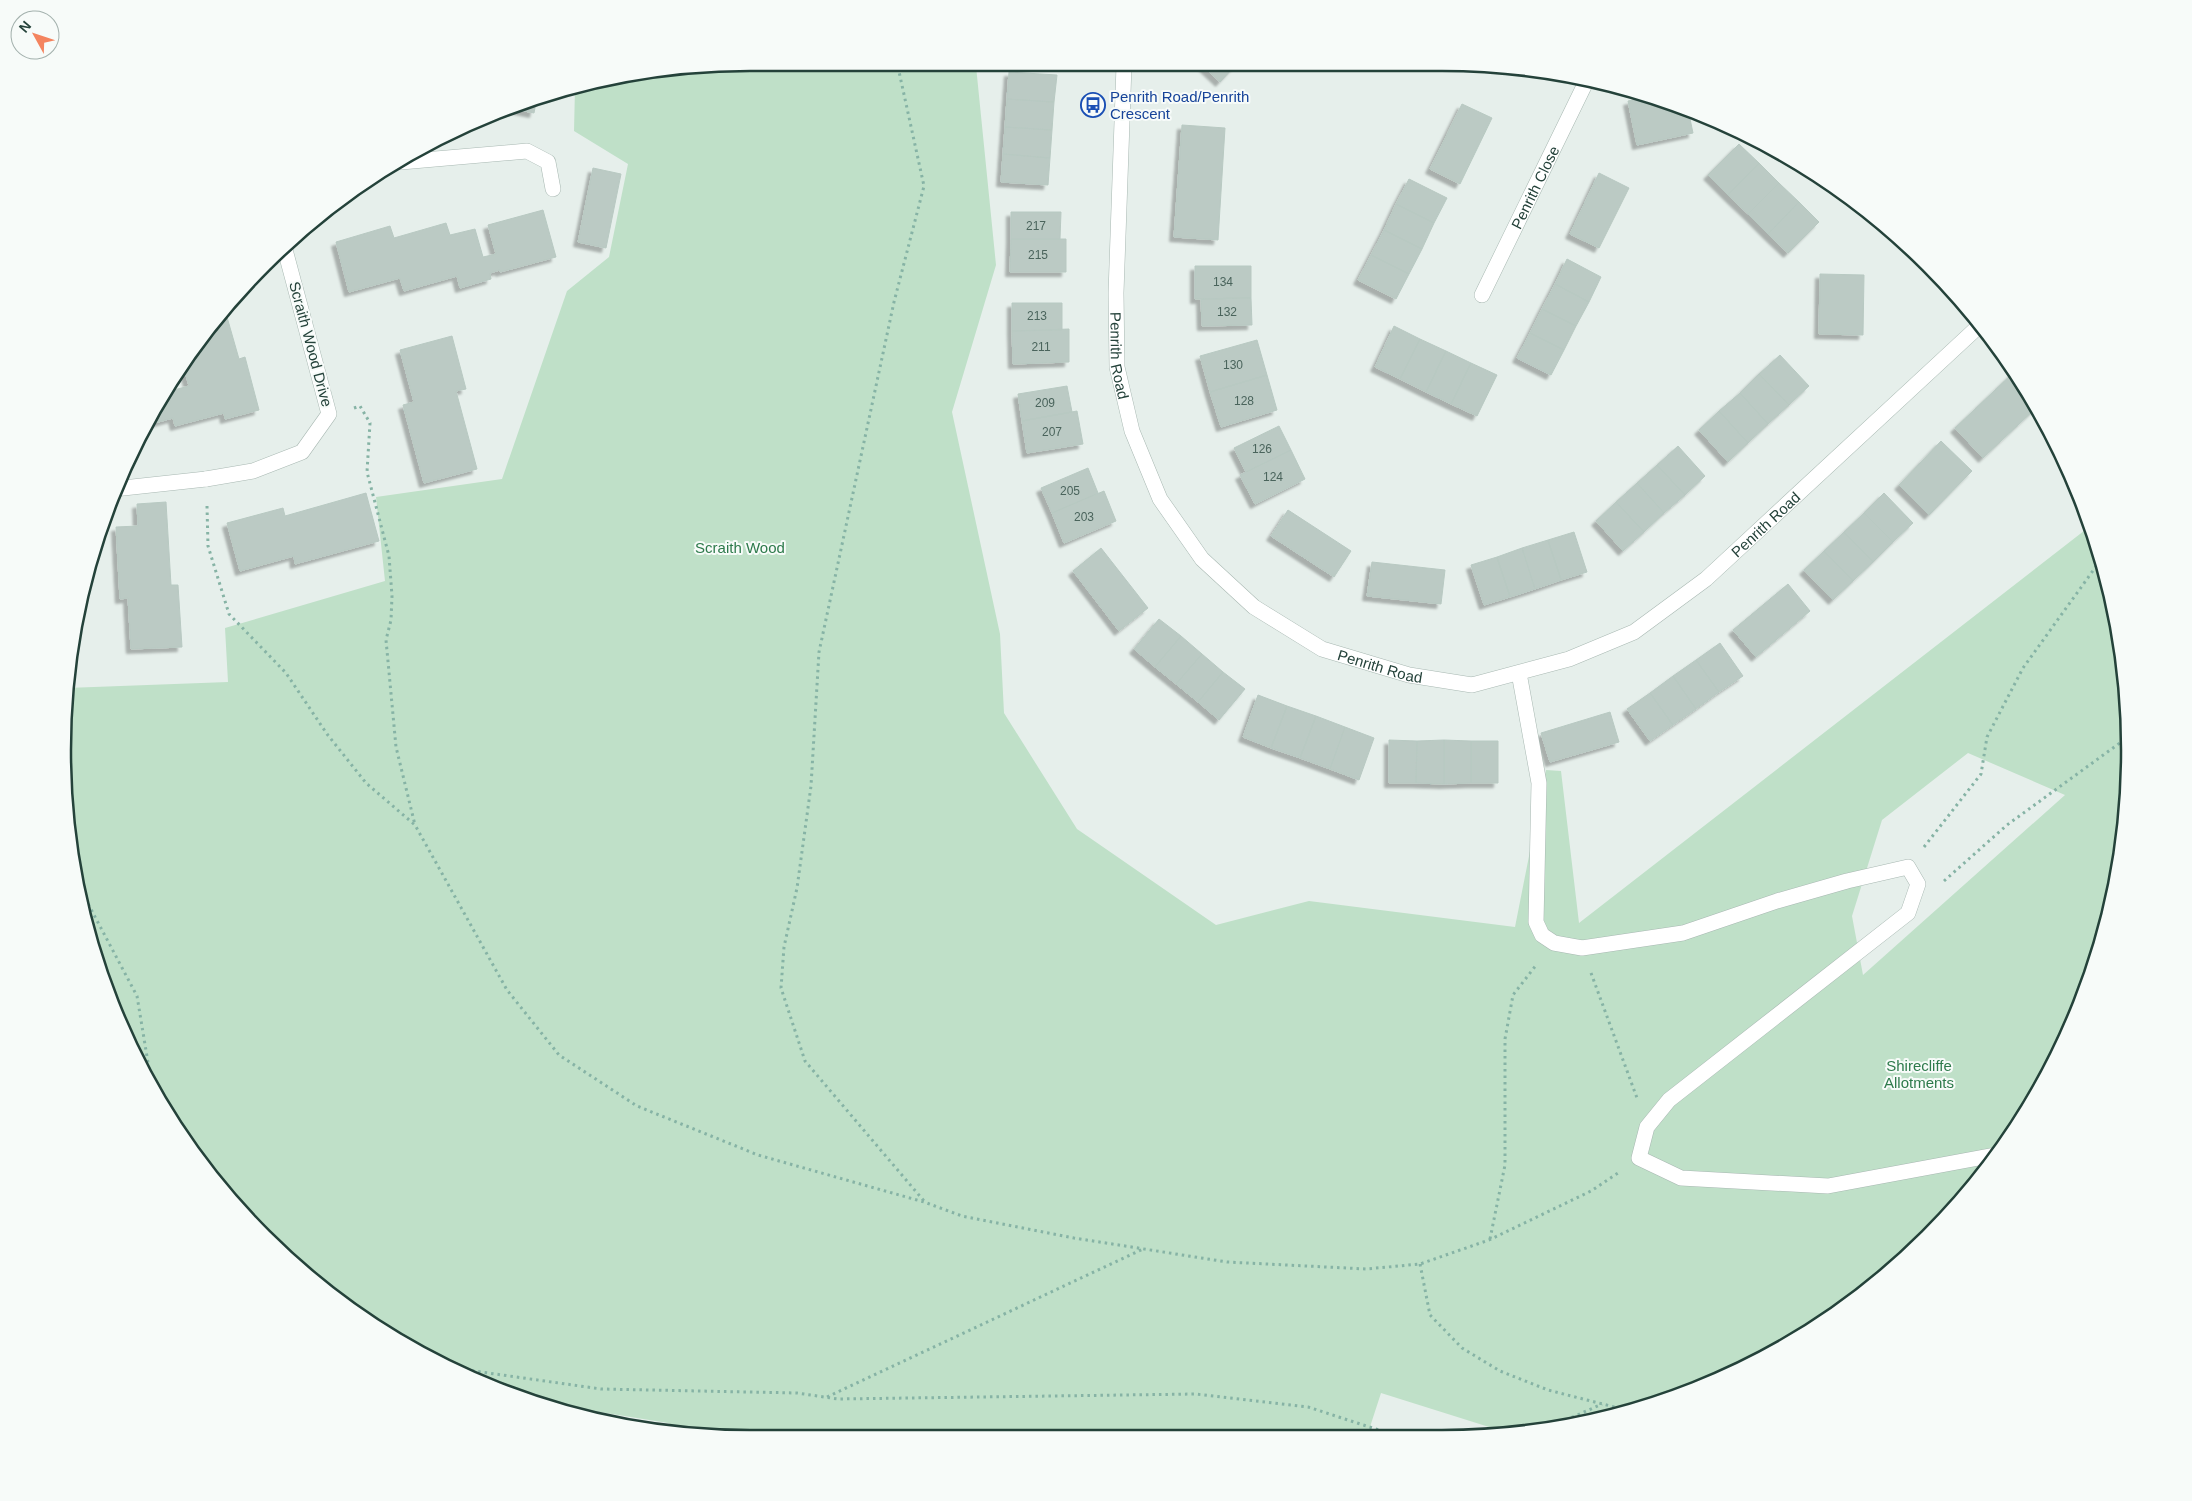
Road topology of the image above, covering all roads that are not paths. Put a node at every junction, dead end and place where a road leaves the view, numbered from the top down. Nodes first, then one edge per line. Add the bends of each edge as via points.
1 (1124, 71) edge
2 (1584, 86) edge
3 (413, 161) edge
4 (553, 189) dead end
5 (286, 255) edge
6 (1482, 295) dead end
7 (1974, 330) edge
8 (124, 488) edge
9 (1519, 673) junction
10 (1985, 1157) edge

1 - 9 street, Penrith Road via 1116,292 1117,367 1132,431 1160,499 1202,559 1254,608 1322,649 1410,675 1472,685
2 - 6 street, Penrith Close
3 - 4 street via 526,151 548,162
5 - 8 street, Scraith Wood Drive via 330,414 302,452 253,471
7 - 9 street, Penrith Road via 1706,579 1634,632 1569,659
9 - 10 street via 1539,782 1536,922 1542,935 1554,943 1582,948 1683,933 1786,898 1908,867 1918,884 1908,913 1669,1100 1647,1127 1639,1158 1681,1178 1828,1186

